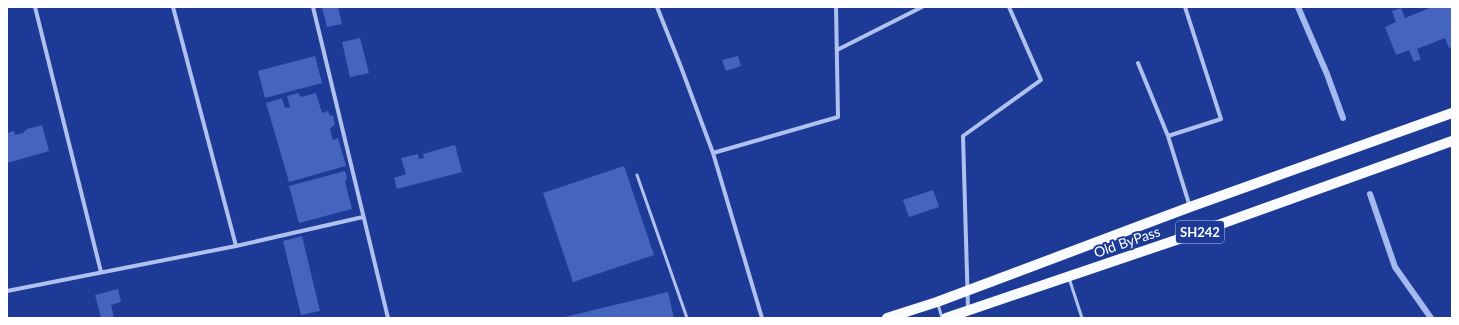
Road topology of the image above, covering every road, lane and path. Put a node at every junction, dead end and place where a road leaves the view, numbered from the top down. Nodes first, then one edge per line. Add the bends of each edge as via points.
1 (35, 7) edge
2 (173, 7) edge
3 (313, 7) edge
4 (657, 7) edge
5 (836, 7) edge
6 (922, 7) edge
7 (1009, 7) edge
8 (1185, 7) edge
9 (837, 50) junction
10 (1138, 63) dead end
11 (1452, 113) edge
12 (1168, 136) junction
13 (1452, 141) edge
14 (713, 153) junction
15 (636, 175) dead end
16 (1190, 207) junction
17 (363, 217) junction
18 (236, 246) junction
19 (100, 272) junction
20 (1069, 276) junction
21 (967, 290) junction
22 (7, 291) edge
23 (937, 302) junction
24 (968, 311) junction
25 (388, 318) edge
26 (687, 318) edge
27 (762, 318) edge
28 (887, 318) edge
29 (942, 318) edge
30 (946, 318) edge
31 (1082, 318) edge

1 - 19 street
2 - 18 street
3 - 17 street
4 - 14 street
5 - 9 street
6 - 9 street
7 - 21 street via 1041,80 963,136
8 - 12 street via 1221,119
9 - 14 street via 838,118
10 - 12 street
11 - 16 main road
12 - 16 street
13 - 20 main road, Old ByPass / SH242
14 - 27 street
15 - 26 lane
16 - 21 main road
17 - 18 street
17 - 25 street
18 - 19 street
19 - 22 street
20 - 24 main road, Old ByPass / SH242
20 - 31 lane
21 - 23 main road
21 - 24 street
23 - 28 main road
23 - 29 lane
24 - 30 main road, Old ByPass / SH242

